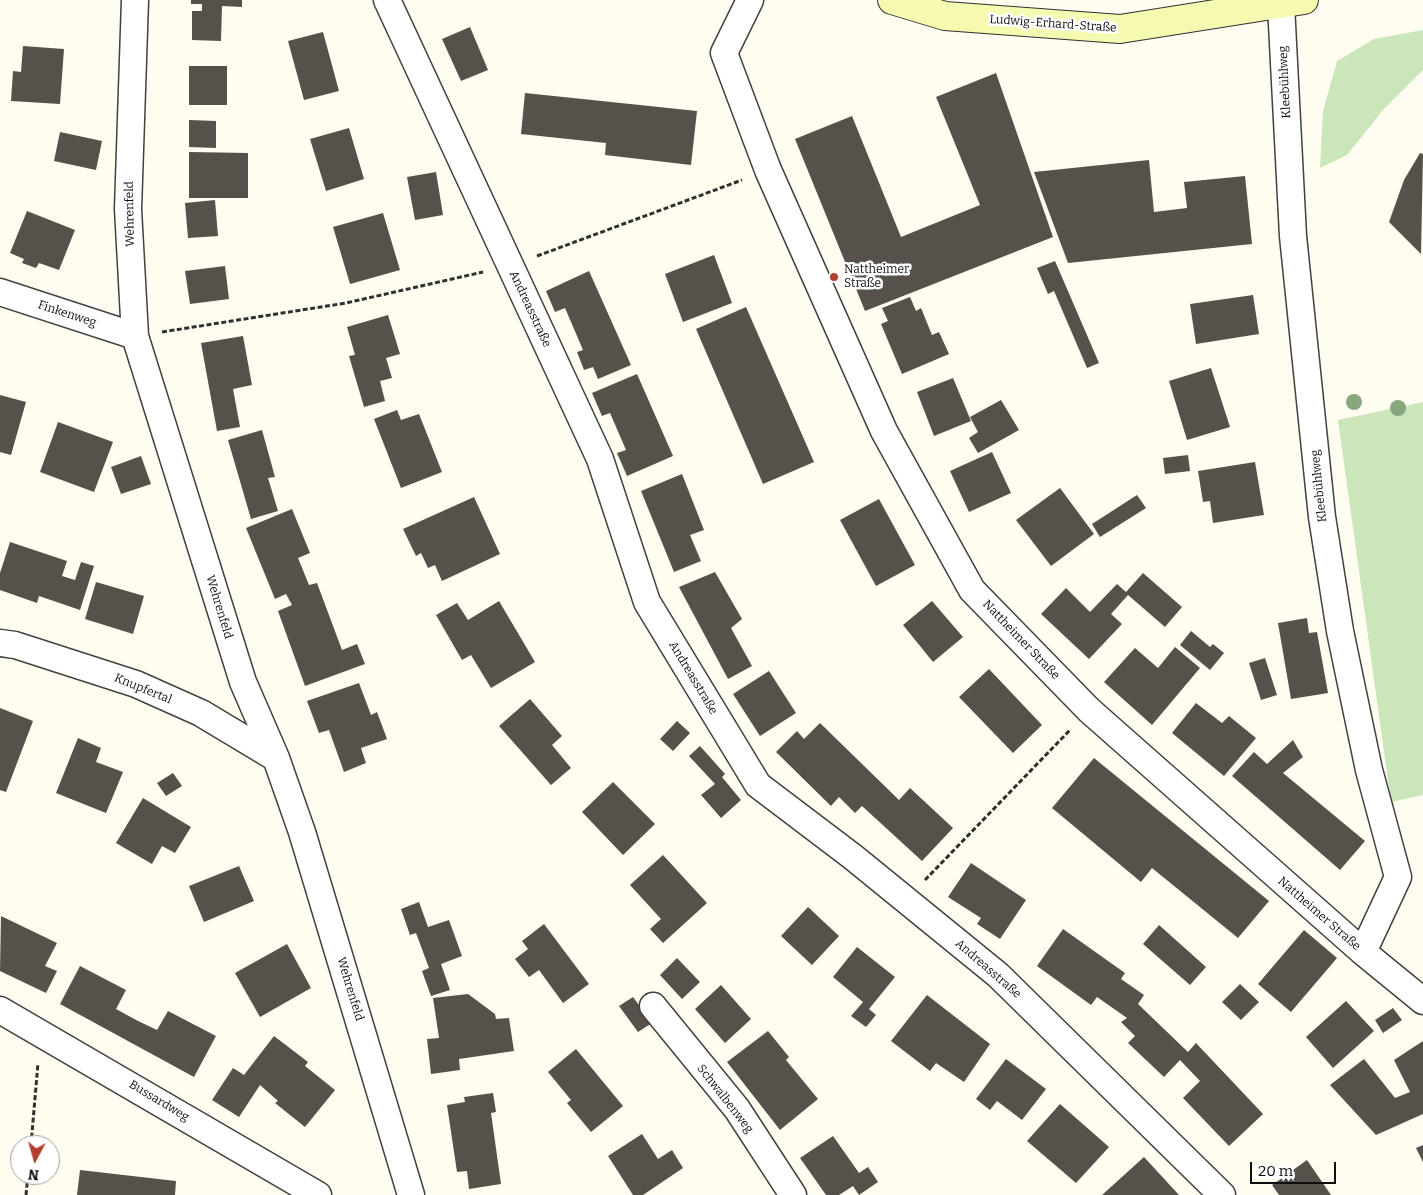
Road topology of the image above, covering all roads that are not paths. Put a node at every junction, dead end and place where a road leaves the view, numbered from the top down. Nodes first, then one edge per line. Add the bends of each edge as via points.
1 (135, 0) edge
2 (387, 0) edge
3 (750, 0) edge
4 (892, 0) edge
5 (1292, 2) edge
6 (0, 292) edge
7 (135, 336) junction
8 (0, 643) edge
9 (276, 758) junction
10 (1363, 952) junction
11 (1423, 1001) edge
12 (652, 1006) dead end
13 (0, 1010) edge
14 (318, 1195) edge
15 (412, 1195) edge
16 (793, 1195) edge
17 (1222, 1195) edge

1 - 7 street, Wehrenfeld via 128,209
2 - 17 street, Andreasstraße via 600,459 647,602 758,785 998,975
3 - 10 street, Nattheimer Straße via 724,53 768,170 884,431 972,590 1089,710
4 - 5 street, Ludwig-Erhard-Straße via 945,16 1120,30
5 - 10 street, Kleebühlweg via 1293,236 1322,517 1340,631 1369,770 1398,877
6 - 7 street, Finkenweg
7 - 9 street, Wehrenfeld via 243,682
8 - 9 street, Knupfertal via 136,684 201,713
9 - 15 street, Wehrenfeld via 302,832
10 - 11 street, Nattheimer Straße
12 - 16 street, Schwalbenweg via 736,1110
13 - 14 street, Bussardweg

